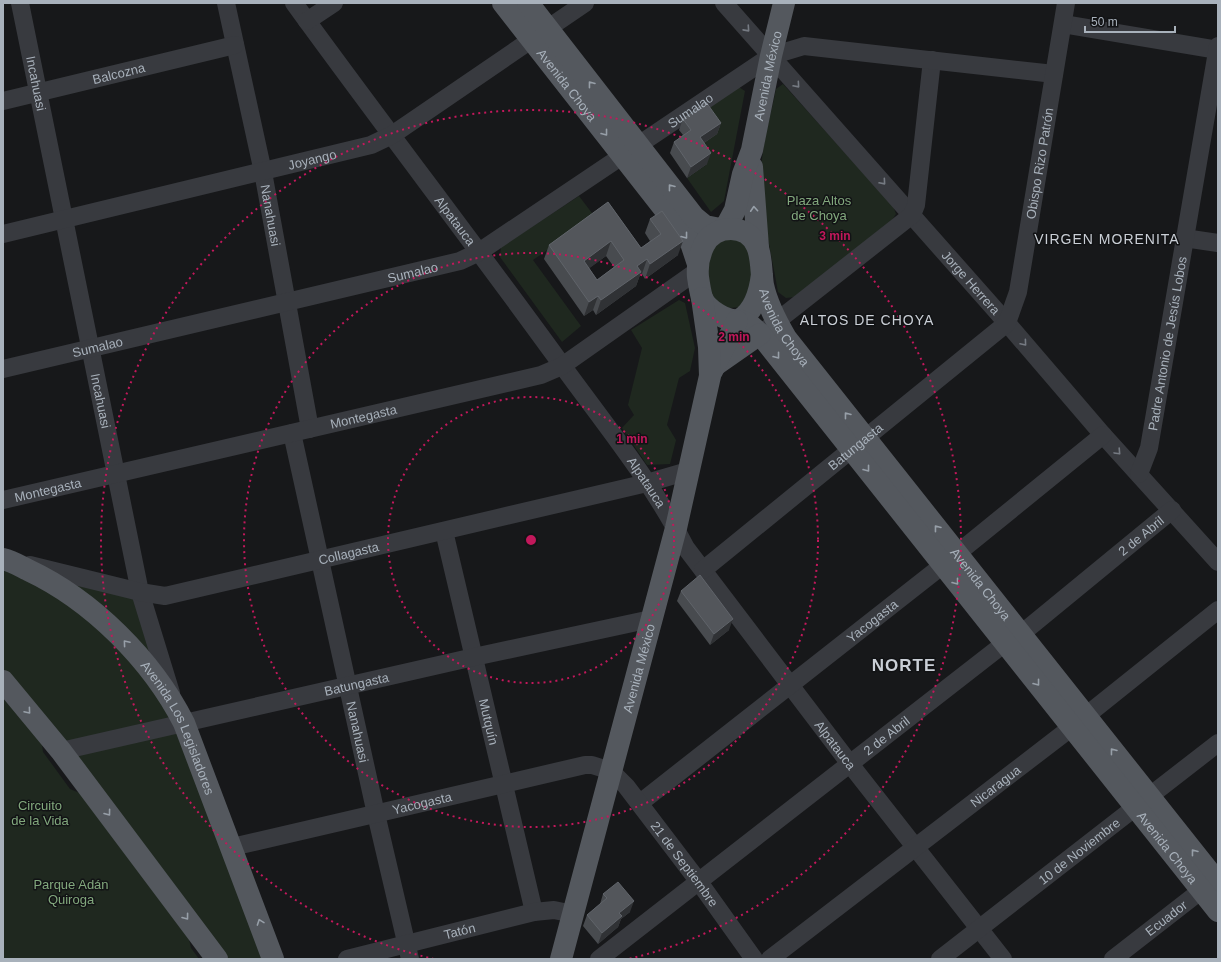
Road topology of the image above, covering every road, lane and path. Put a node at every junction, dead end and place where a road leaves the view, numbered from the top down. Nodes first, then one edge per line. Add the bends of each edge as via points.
1 (20, 3) edge
2 (226, 3) edge
3 (294, 3) edge
4 (334, 3) edge
5 (503, 3) edge
6 (528, 3) edge
7 (585, 3) edge
8 (724, 3) edge
9 (784, 3) edge
10 (1066, 3) edge
11 (307, 21) junction
12 (1063, 24) junction
13 (540, 34) junction
14 (235, 45) junction
15 (1218, 49) edge
16 (771, 56) junction
17 (932, 60) junction
18 (1054, 74) junction
19 (38, 93) junction
20 (3, 102) edge
21 (392, 135) junction
22 (630, 149) junction
23 (752, 150) junction
24 (263, 172) junction
25 (912, 215) junction
26 (64, 220) junction
27 (721, 229) junction
28 (3, 234) edge
29 (1184, 238) junction
30 (1218, 243) edge
31 (758, 248) junction
32 (479, 252) junction
33 (698, 268) junction
34 (762, 274) junction
35 (702, 298) junction
36 (287, 302) junction
37 (738, 320) junction
38 (1007, 323) junction
39 (768, 328) junction
40 (91, 348) junction
41 (562, 366) junction
42 (3, 369) edge
43 (712, 371) junction
44 (310, 429) junction
45 (292, 433) junction
46 (1103, 435) junction
47 (858, 443) junction
48 (688, 471) junction
49 (116, 474) junction
50 (1139, 474) junction
51 (647, 484) junction
52 (3, 500) edge
53 (1172, 510) junction
54 (676, 528) junction
55 (444, 531) junction
56 (6, 559) edge
57 (950, 559) junction
58 (320, 560) junction
59 (1218, 562) edge
60 (703, 570) junction
61 (140, 592) junction
62 (1218, 610) edge
63 (651, 619) junction
64 (1013, 639) junction
65 (474, 657) junction
66 (3, 681) edge
67 (789, 684) junction
68 (347, 686) junction
69 (174, 702) junction
70 (1079, 722) junction
71 (184, 723) junction
72 (1218, 743) edge
73 (61, 751) junction
74 (850, 764) junction
75 (611, 771) junction
76 (504, 784) junction
77 (640, 803) junction
78 (1143, 803) junction
79 (376, 814) junction
80 (915, 847) junction
81 (232, 848) junction
82 (699, 882) junction
83 (1213, 883) edge
84 (1218, 911) edge
85 (534, 912) junction
86 (573, 914) junction
87 (979, 928) junction
88 (408, 952) edge
89 (217, 959) edge
90 (273, 959) edge
91 (347, 959) edge
92 (561, 959) edge
93 (599, 959) edge
94 (754, 959) edge
95 (770, 959) edge
96 (940, 959) edge
97 (1002, 959) edge
98 (1113, 959) edge

1 - 19 street, Incahuasi
2 - 14 street, Nanahuasi
3 - 11 street, Alpatauca
4 - 11 street
5 - 13 main road, Avenida Choya
6 - 13 main road, Avenida Choya
7 - 13 street, Joyango
8 -> 16 street, Jorge Herrera
9 - 16 main road, Avenida México
10 - 12 street, Obispo Rizo Patrón
11 - 21 street, Alpatauca
12 - 15 street
12 - 18 street, Obispo Rizo Patrón
13 - 21 street, Joyango
13 - 22 main road, Avenida Choya
14 - 19 street, Balcozna
14 - 24 street, Nanahuasi
15 - 29 street, Padre Antonio de Jesús Lobos
16 - 17 street, Sumalao via 804,46
16 - 22 street, Sumalao
16 - 23 main road, Avenida México
16 -> 25 street, Jorge Herrera
17 - 18 street, Sumalao
17 - 25 street via 916,205
18 - 38 street, Obispo Rizo Patrón via 1018,292
19 - 20 street, Balcozna
19 - 26 street, Incahuasi
21 - 24 street, Joyango via 371,145
21 - 32 street, Alpatauca
27 -> 22 main road, Avenida Choya via 705,226 694,217
22 - 32 street, Sumalao
22 -> 33 main road, Avenida Choya via 691,243
23 - 27 main road, Avenida México via 732,218
31 -> 23 main road, Avenida México
24 - 26 street, Joyango
24 - 36 street, Nanahuasi
25 - 38 street, Jorge Herrera
25 - 39 street
26 - 28 street, Joyango
26 - 40 street, Incahuasi
27 - 31 main road via 731,228 744,232 753,239
27 - 33 main road via 707,240
29 - 30 street
29 - 50 street, Padre Antonio de Jesús Lobos via 1149,448
31 - 34 main road
32 - 36 street, Sumalao via 460,260
32 - 41 street, Alpatauca
33 - 35 main road
33 - 41 street, Montegasta
34 - 37 main road via 755,301 748,312
34 - 39 main road, Avenida Choya
35 - 37 main road via 713,311
35 - 43 main road, Avenida México
36 - 40 street, Sumalao
36 - 44 street, Nanahuasi
37 - 39 main road, Avenida Choya
37 - 43 main road, Avenida México
38 -> 46 street, Jorge Herrera
38 - 47 street, Batungasta
39 - 43 main road
39 - 47 main road, Avenida Choya via 786,338
40 - 42 street, Sumalao
40 - 49 street, Incahuasi
41 - 44 street, Montegasta via 541,375
41 - 51 street, Alpatauca
43 - 48 main road, Avenida México
44 - 45 street, Montegasta
45 - 49 street, Montegasta
45 - 58 street, Nanahuasi
46 -> 50 street, Jorge Herrera
46 - 57 street, Yacogasta
47 - 57 main road, Avenida Choya
47 - 60 street, Batungasta
48 - 51 street, Collagasta
48 - 54 main road, Avenida México
49 - 52 street, Montegasta
49 - 61 street, Incahuasi
50 - 53 street, Jorge Herrera
51 - 54 street, Alpatauca
51 - 55 street, Collagasta
53 - 59 street, Jorge Herrera
53 - 64 street, 2 de Abril
54 - 60 street, Alpatauca via 686,548
54 - 63 main road, Avenida México
55 - 58 street, Collagasta
55 - 65 street, Mutquín
56 - 61 street, Collagasta
69 -> 56 main road, Avenida Los Legisladores via 122,639 96,614 47,578
57 - 64 main road, Avenida Choya
57 - 67 street, Yacogasta
58 - 61 street, Collagasta via 165,596
58 - 68 street, Nanahuasi
60 - 67 street, Alpatauca
61 - 69 street, Incahuasi
62 - 70 street, Nicaragua
63 - 65 street, Batungasta
63 - 75 main road, Avenida México
64 - 70 main road, Avenida Choya
64 - 74 street, 2 de Abril
65 - 68 street, Batungasta
65 - 76 street, Mutquín
66 -> 73 main road
67 - 74 street, Alpatauca
67 - 77 street, Yacogasta
68 - 71 street, Batungasta
68 - 79 street, Nanahuasi
69 - 71 main road, Avenida Los Legisladores
70 - 78 main road, Avenida Choya
70 - 80 street, Nicaragua
71 - 73 street, Batungasta
71 - 81 main road, Avenida Los Legisladores
72 - 78 street, 10 de Noviembre
73 -> 89 main road
74 - 80 street, Alpatauca
74 - 82 street, 2 de Abril
75 - 76 street, Yacogasta via 585,765
75 - 77 street, 21 de Septiembre
75 - 86 main road, Avenida México
76 - 79 street, Yacogasta
76 - 85 street, Mutquín
77 - 82 street, 21 de Septiembre
78 - 83 main road, Avenida Choya
78 - 87 street, 10 de Noviembre
79 - 81 street, Yacogasta
79 - 88 street, Nanahuasi
80 - 87 street, Alpatauca
80 - 95 street, Nicaragua
90 -> 81 main road, Avenida Los Legisladores
82 - 93 street, 2 de Abril
82 - 94 street, 21 de Septiembre
83 - 84 main road, Avenida Choya
83 - 98 street, Ecuador
85 - 86 street, Tatón via 554,910
85 - 88 street, Tatón
86 - 92 main road, Avenida México
87 - 96 street, 10 de Noviembre
87 - 97 street, Alpatauca
88 - 91 street, Tatón

